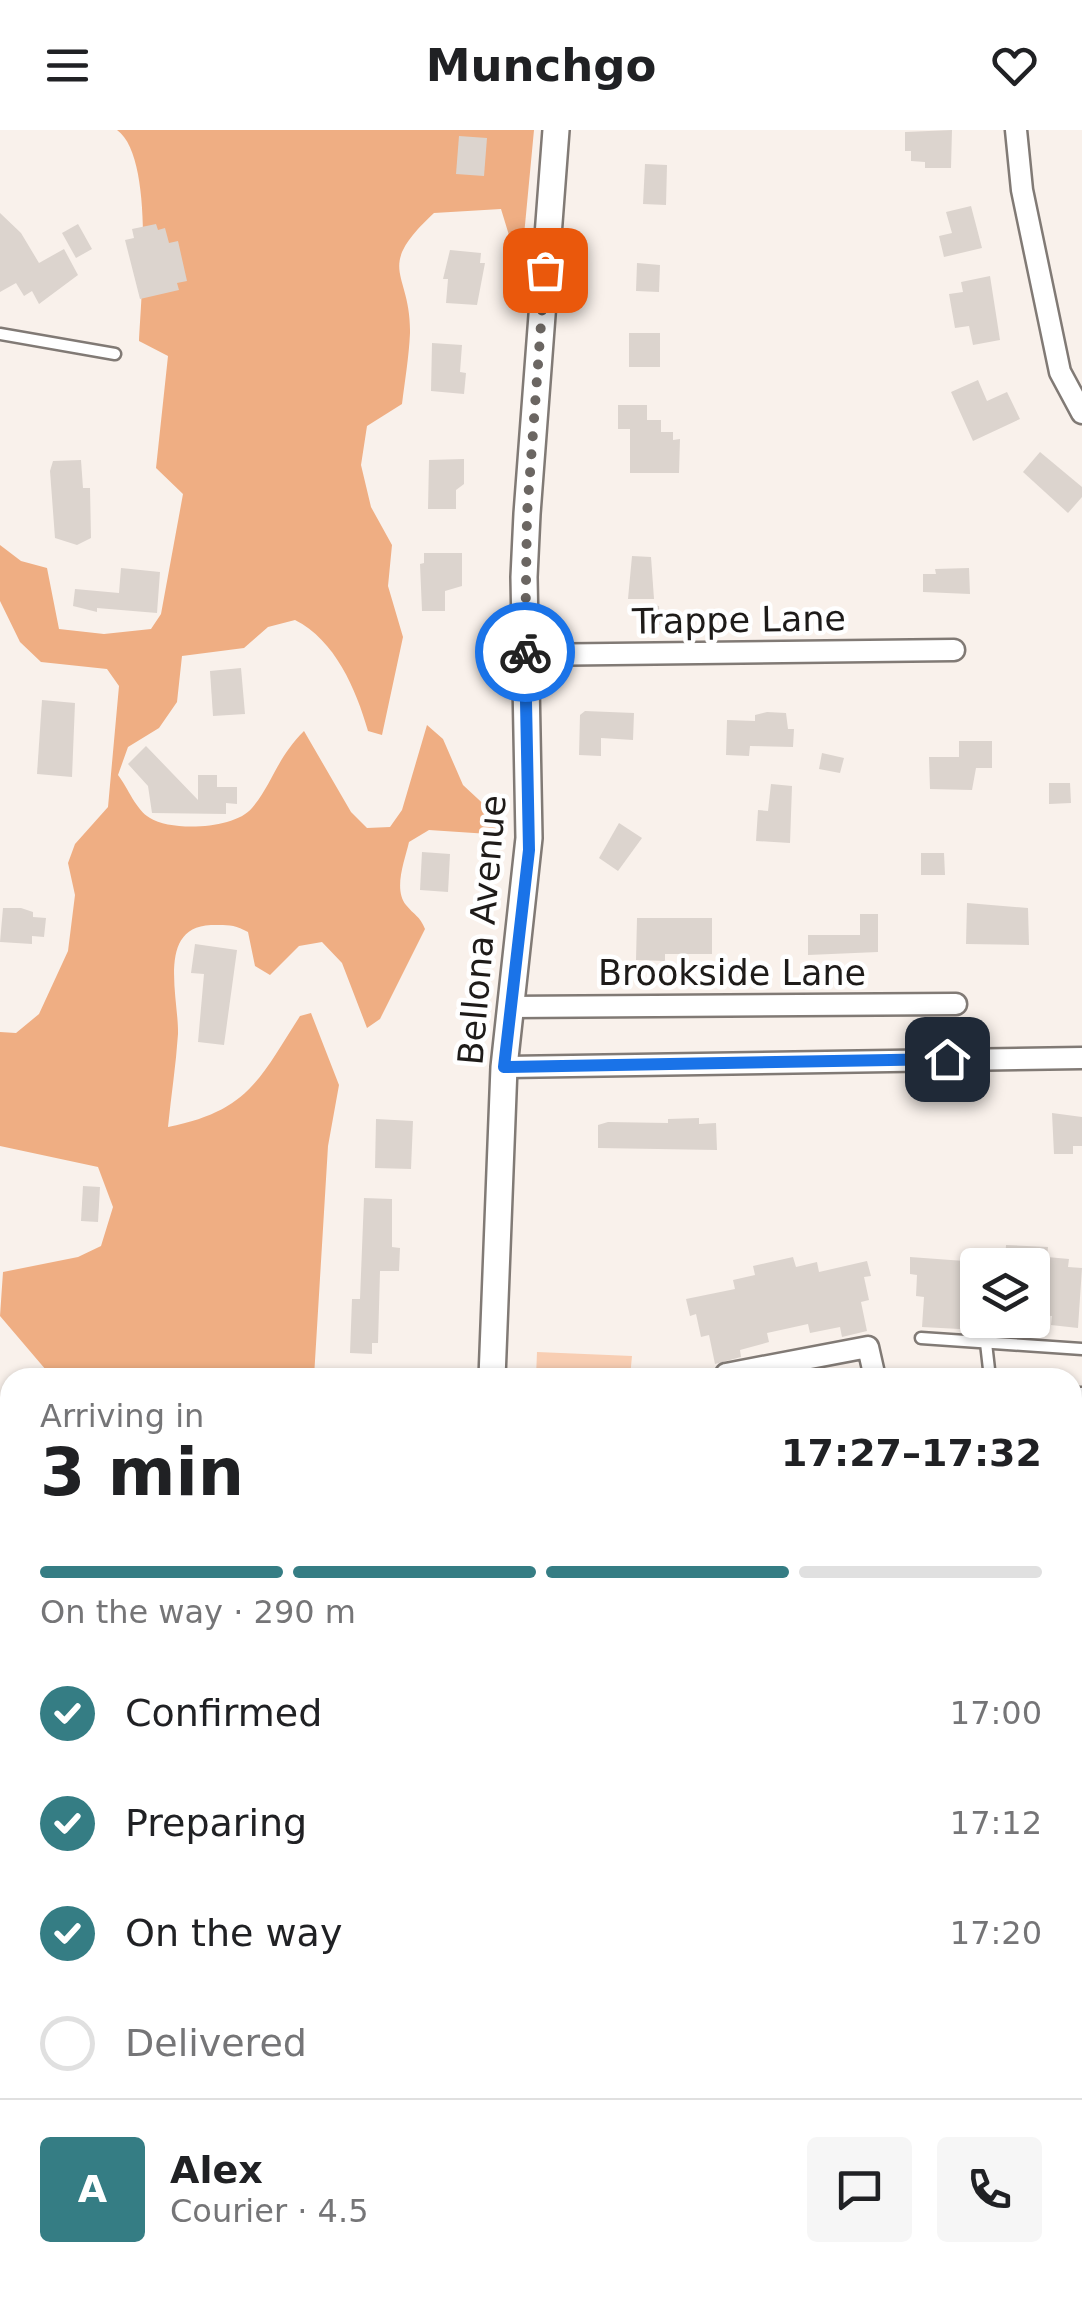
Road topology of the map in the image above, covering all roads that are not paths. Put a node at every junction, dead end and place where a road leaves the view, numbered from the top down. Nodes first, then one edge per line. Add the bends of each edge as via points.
1 (556, 130) edge
2 (1016, 130) edge
3 (0, 334) edge
4 (116, 354) dead end
5 (1082, 413) edge
6 (954, 650) dead end
7 (525, 654) junction
8 (956, 1004) dead end
9 (509, 1007) junction
10 (1082, 1058) edge
11 (504, 1067) junction
12 (921, 1338) dead end
13 (986, 1343) junction
14 (1082, 1349) edge
15 (492, 1368) edge
16 (758, 1368) edge
17 (873, 1368) edge
18 (989, 1368) edge

1 - 7 street, Bellona Avenue via 533,404
2 - 5 street via 1060,372
3 - 4 lane
6 - 7 street, Trappe Lane
7 - 9 street, Bellona Avenue via 529,850
8 - 9 street, Brookside Lane
9 - 11 street, Bellona Avenue
10 - 11 street
11 - 15 street, Bellona Avenue
12 - 13 lane
13 - 14 lane
13 - 18 lane
16 - 17 street via 868,1347

